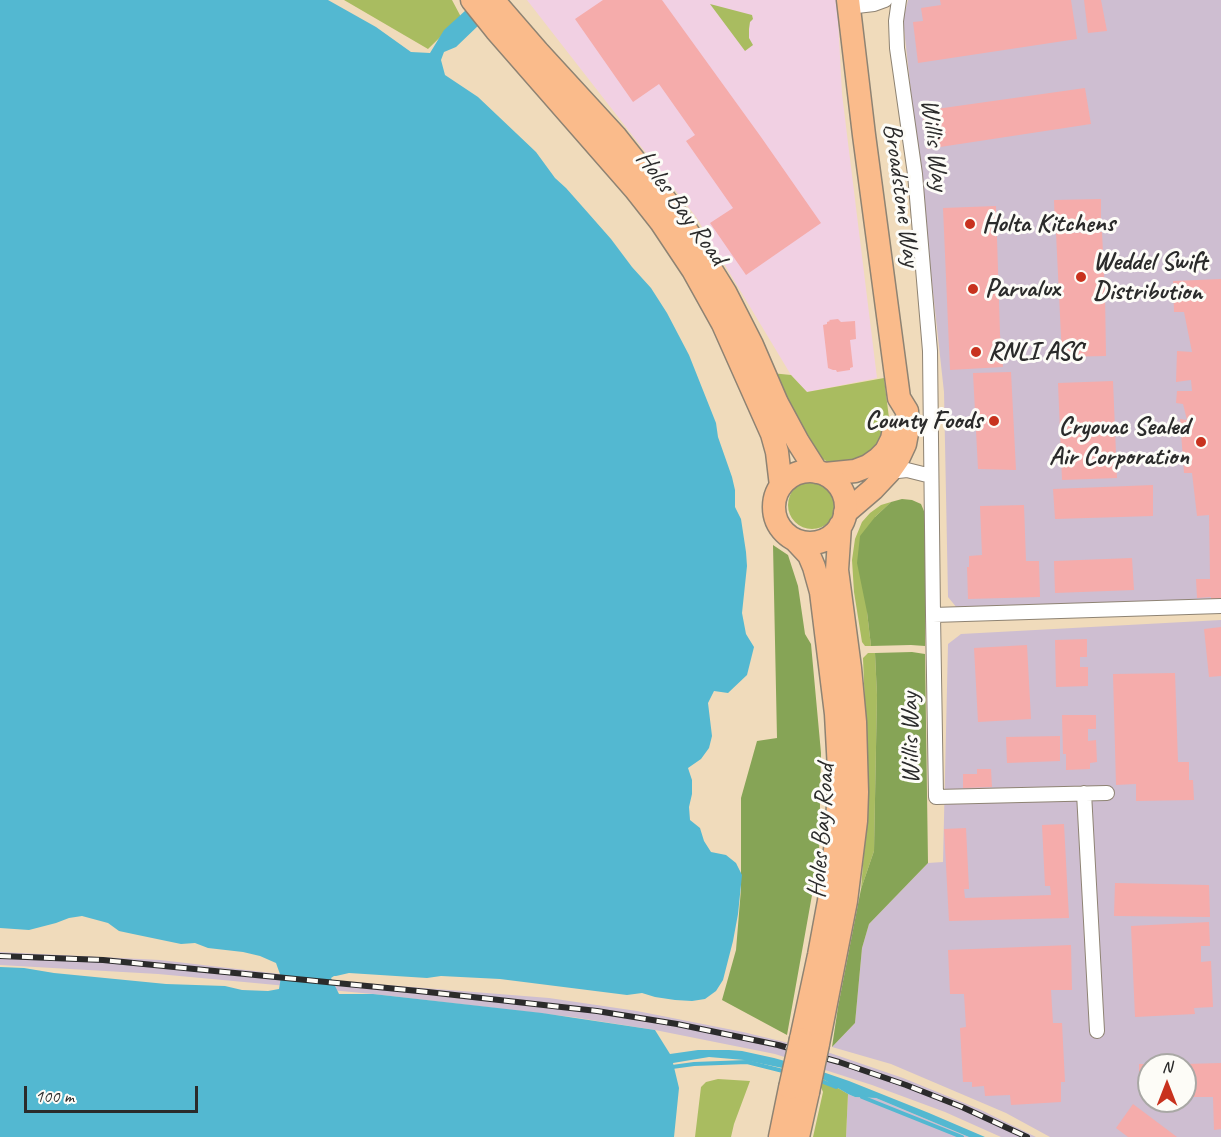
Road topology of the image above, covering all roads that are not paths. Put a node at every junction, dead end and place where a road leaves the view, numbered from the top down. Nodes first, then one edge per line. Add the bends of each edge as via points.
1 (472, 0) edge
2 (493, 0) edge
3 (885, 0) edge
4 (899, 0) edge
5 (848, 3) edge
6 (506, 29) junction
7 (899, 398) junction
8 (889, 472) junction
9 (821, 473) junction
10 (931, 476) junction
11 (781, 486) junction
12 (843, 520) junction
13 (795, 540) junction
14 (1221, 606) edge
15 (933, 615) junction
16 (1084, 793) junction
17 (1107, 793) dead end
18 (1097, 1031) dead end
19 (809, 1041) junction
20 (799, 1090) junction
21 (780, 1137) edge
22 (798, 1137) edge

1 - 6 main road, Holes Bay Road
2 - 6 main road, Holes Bay Road
3 - 5 street via 874,4
4 - 10 street, Willis Way via 897,48 915,174 930,351
5 - 7 main road, Broadstone Way
6 - 9 main road, Holes Bay Road via 616,137 679,218 725,292 798,442
6 - 11 main road, Holes Bay Road via 661,222 693,270 723,324 772,434
7 - 8 main road, Broadstone Way via 908,411 908,428 901,452
7 - 9 main road, Broadstone Way via 893,413 892,440 878,459 855,471
8 - 10 street via 907,470
8 - 12 main road, Broadstone Way
9 - 11 main road via 797,473
9 - 12 main road via 842,490 846,501
10 - 15 street, Willis Way
11 - 13 main road via 774,512 781,528
12 - 13 main road via 834,534 825,539
12 - 19 main road, Holes Bay Road via 837,570 854,711 857,792 846,901
13 - 19 main road, Holes Bay Road via 809,555 821,592 839,770 837,833
14 - 15 street
15 - 16 street, Willis Way via 936,797
16 - 17 street, Willis Way
16 - 18 street
19 - 20 main road, Holes Bay Road, bridge
20 - 21 main road, Holes Bay Road
20 - 22 main road, Holes Bay Road

